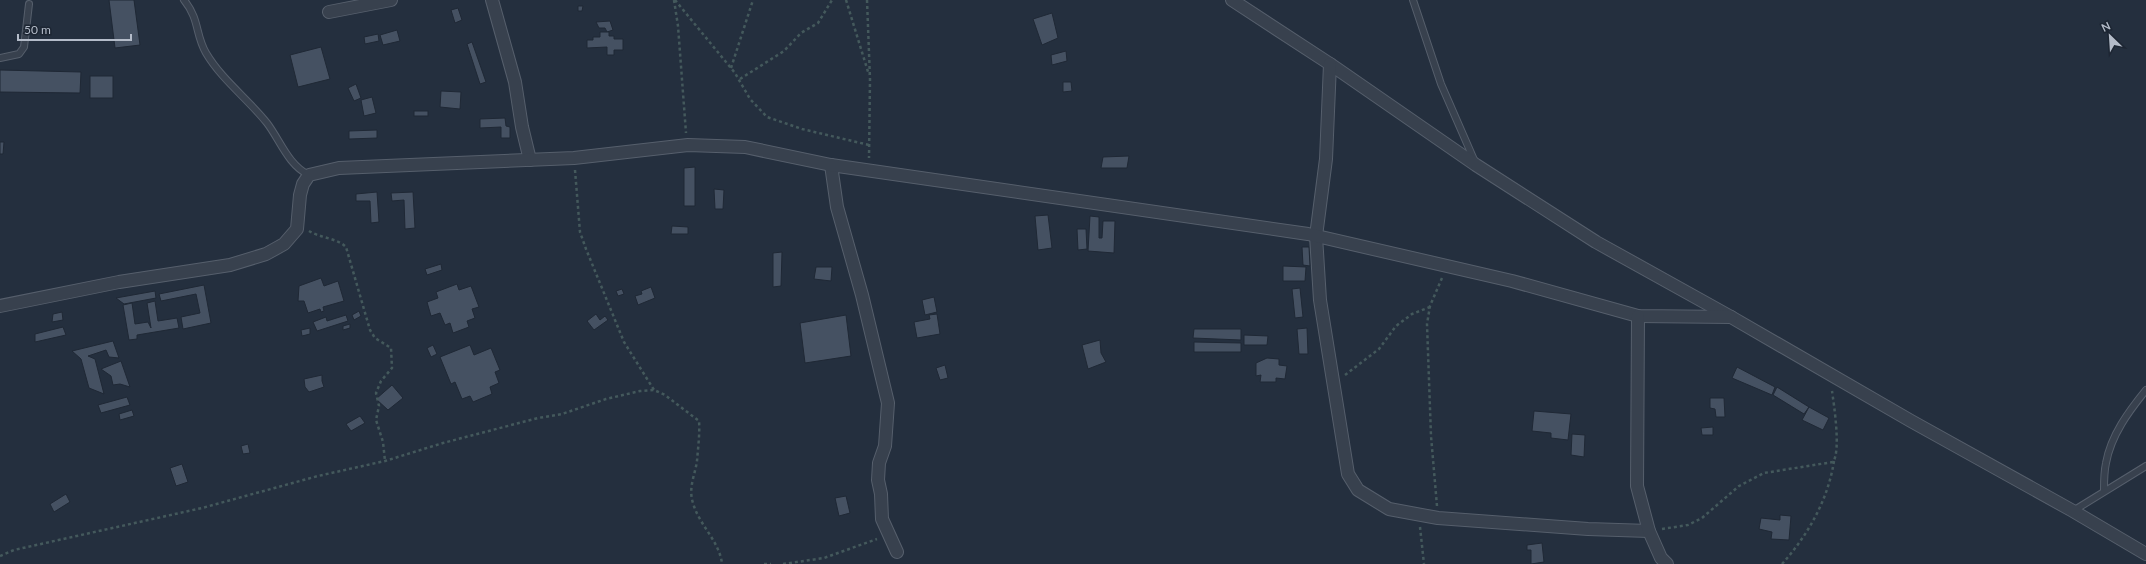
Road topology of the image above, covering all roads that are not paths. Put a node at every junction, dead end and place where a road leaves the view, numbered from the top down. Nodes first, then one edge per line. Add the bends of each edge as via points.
1 (184, 0) edge
2 (391, 0) edge
3 (492, 0) edge
4 (1232, 0) edge
5 (1413, 0) edge
6 (29, 4) dead end
7 (329, 12) dead end
8 (0, 58) edge
9 (1330, 64) junction
10 (530, 160) junction
11 (830, 165) junction
12 (1476, 165) junction
13 (309, 175) junction
14 (1316, 236) junction
15 (0, 306) edge
16 (1638, 316) junction
17 (1731, 317) junction
18 (2146, 390) edge
19 (2146, 466) edge
20 (2104, 490) junction
21 (2073, 511) junction
22 (1649, 531) junction
23 (897, 552) dead end
24 (2146, 554) edge
25 (1663, 562) edge

1 - 13 lane via 195,15 200,40 206,53 267,123 297,167
2 - 7 street
3 - 10 street via 515,82
4 - 9 street
5 - 12 lane via 1441,84
6 - 8 lane via 24,47 19,54
9 - 12 street
9 - 14 street via 1326,159
10 - 11 street via 574,158 688,145 745,147
10 - 13 street via 339,168
11 - 14 street
11 - 23 street via 837,207 862,294 888,403 885,446 879,463 878,480 882,520
12 - 17 street via 1596,242
13 - 15 street via 300,195 297,229 284,244 266,254 230,265 119,282
14 - 16 street via 1512,280
14 - 22 street via 1320,300 1348,474 1358,490 1389,509 1438,518
16 - 17 street
16 - 22 street via 1637,486
17 - 21 street
18 - 20 lane via 2116,436 2106,462
19 - 20 lane
20 - 21 lane
21 - 24 street
22 - 25 street

